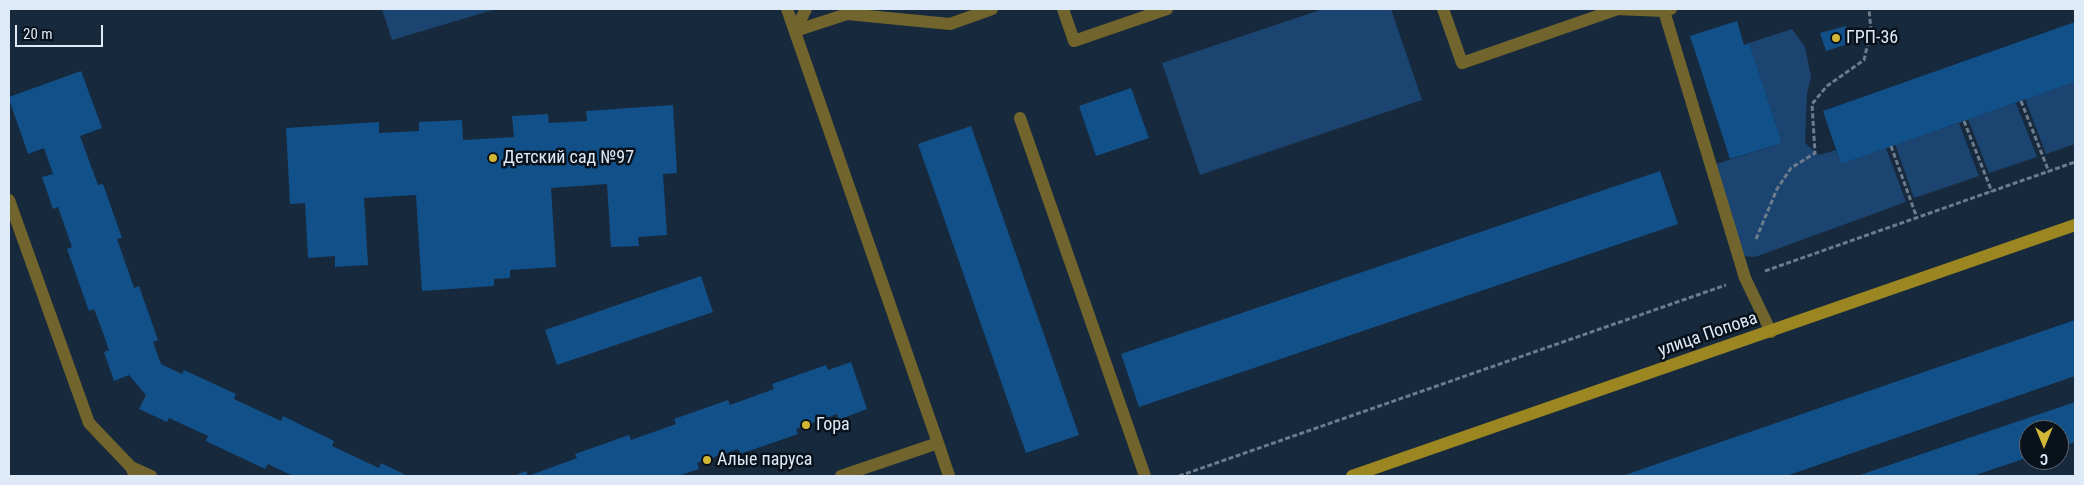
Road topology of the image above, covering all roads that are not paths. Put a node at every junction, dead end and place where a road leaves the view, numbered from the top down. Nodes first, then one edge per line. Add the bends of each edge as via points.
1 (787, 9) edge
2 (806, 9) edge
3 (992, 9) edge
4 (1063, 9) edge
5 (1167, 9) edge
6 (1443, 9) edge
7 (1615, 10) edge
8 (1668, 10) edge
9 (794, 31) junction
10 (1020, 118) dead end
11 (9, 200) edge
12 (2075, 225) edge
13 (1770, 332) junction
14 (938, 443) junction
15 (133, 472) edge
16 (151, 476) edge
17 (841, 476) edge
18 (949, 476) edge
19 (1145, 476) edge
20 (1352, 476) edge

1 - 9 lane
2 - 9 lane
3 - 9 lane via 950,24 847,14
4 - 5 lane via 1074,41
6 - 7 lane via 1462,63
7 - 8 lane
8 - 13 lane via 1745,278
9 - 14 lane
10 - 19 lane
11 - 15 lane via 88,424
12 - 13 street, улица Попова
13 - 20 street, улица Попова
14 - 17 lane
14 - 18 lane
15 - 16 lane

